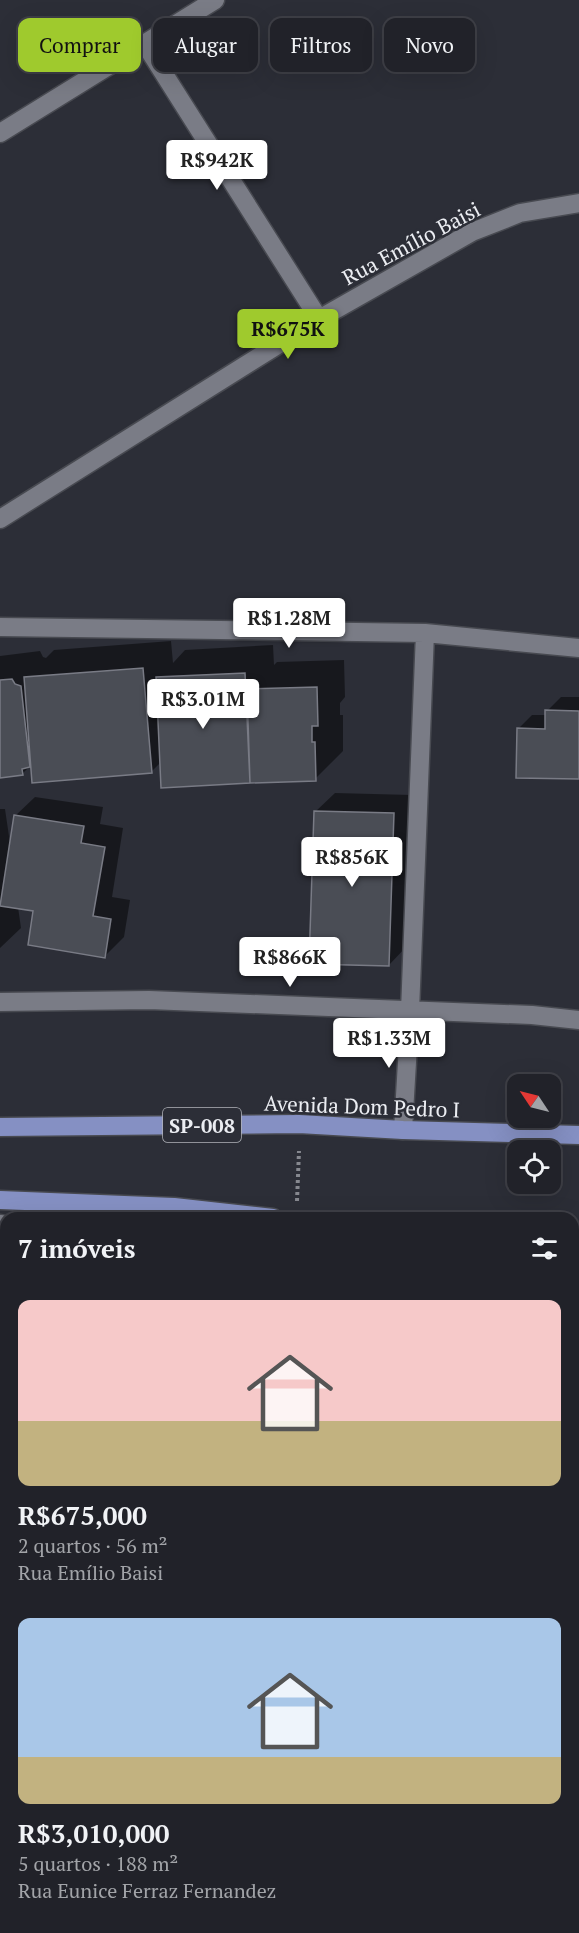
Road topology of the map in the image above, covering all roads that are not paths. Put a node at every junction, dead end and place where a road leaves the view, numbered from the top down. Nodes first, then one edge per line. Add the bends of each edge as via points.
1 (214, 0) edge
2 (145, 44) junction
3 (0, 133) edge
4 (579, 203) edge
5 (320, 319) junction
6 (0, 519) edge
7 (0, 627) edge
8 (425, 633) junction
9 (579, 648) edge
10 (0, 1002) edge
11 (410, 1011) junction
12 (579, 1020) edge
13 (0, 1127) edge
14 (403, 1130) junction
15 (579, 1135) edge
16 (0, 1200) edge
17 (219, 1212) edge

1 - 2 street
2 - 3 street
2 - 5 street
4 - 5 street, Rua Emílio Baisi via 520,213 472,232
5 - 6 street, Rua Emílio Baisi
7 - 8 street
8 - 9 street
8 - 11 street
10 - 11 street via 149,1000
11 - 12 street
11 - 14 street
13 - 14 main road, Avenida Dom Pedro I / SP-008 via 299,1124
14 - 15 main road, Avenida Dom Pedro I / SP-008
16 - 17 main road

